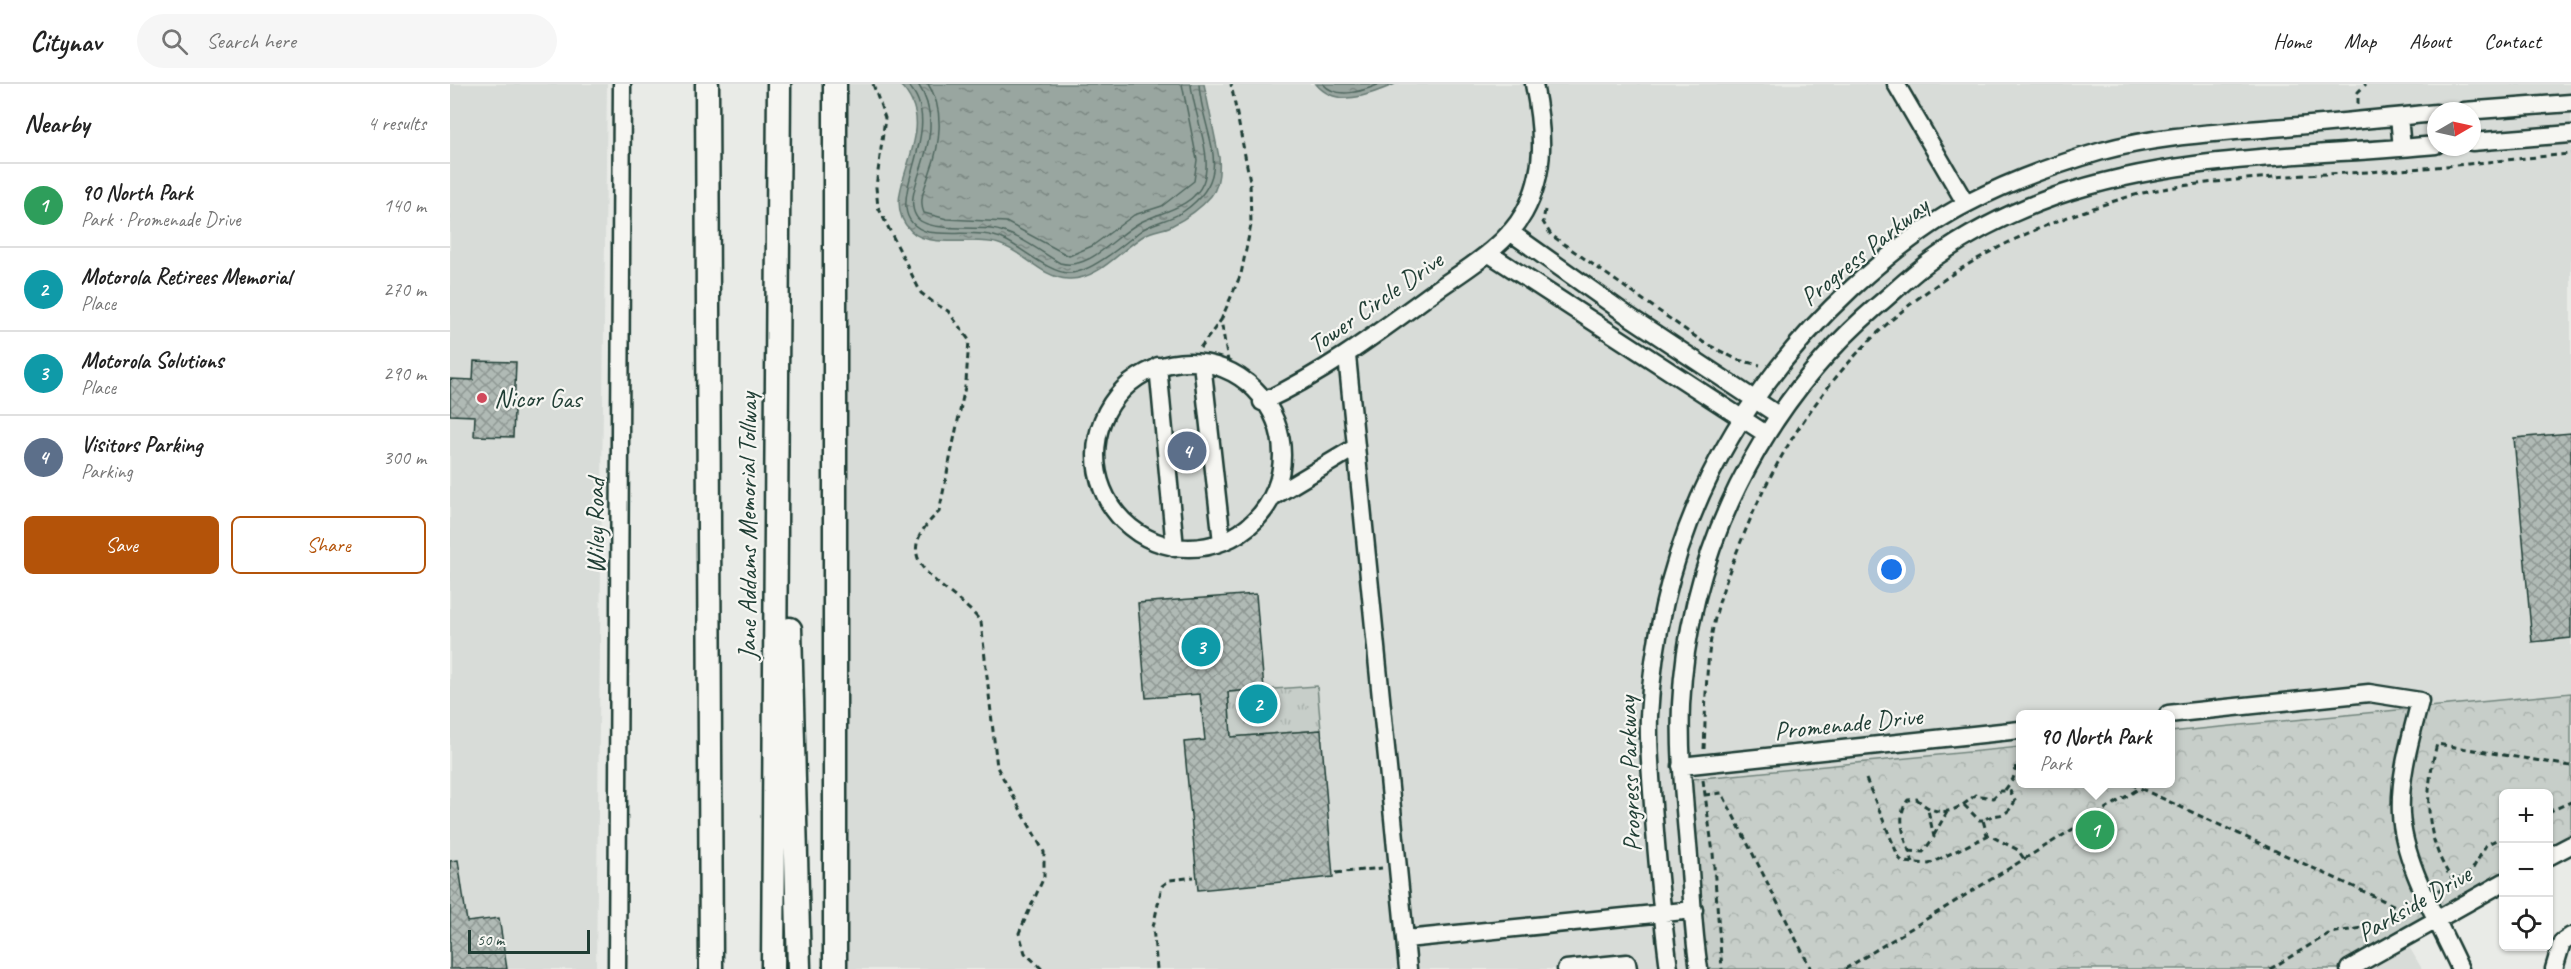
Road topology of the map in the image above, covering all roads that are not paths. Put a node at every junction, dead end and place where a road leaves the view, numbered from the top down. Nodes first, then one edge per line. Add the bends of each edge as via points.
1 (622, 84) edge
2 (707, 84) edge
3 (779, 84) edge
4 (835, 84) edge
5 (1534, 84) edge
6 (1896, 84) edge
7 (2571, 103) edge
8 (2481, 110) edge
9 (2427, 114) edge
10 (2399, 117) junction
11 (2571, 134) edge
12 (2481, 141) edge
13 (2427, 146) edge
14 (2402, 148) junction
15 (778, 192) junction
16 (1966, 204) junction
17 (1510, 232) junction
18 (1488, 253) junction
19 (1347, 356) junction
20 (1195, 364) junction
21 (1158, 366) junction
22 (1755, 400) junction
23 (1262, 402) junction
24 (1778, 416) junction
25 (1742, 419) junction
26 (1766, 434) junction
27 (1356, 447) junction
28 (1274, 496) junction
29 (1222, 542) junction
30 (1175, 548) junction
31 (2175, 713) edge
32 (2016, 730) edge
33 (1681, 766) junction
34 (2571, 845) edge
35 (2553, 854) edge
36 (2499, 885) edge
37 (1694, 910) junction
38 (1662, 913) junction
39 (2438, 918) junction
40 (2571, 936) edge
41 (1406, 939) junction
42 (1628, 966) edge
43 (617, 969) edge
44 (711, 969) edge
45 (773, 969) edge
46 (799, 969) edge
47 (835, 969) edge
48 (1408, 969) edge
49 (1566, 969) edge
50 (1669, 969) edge
51 (1699, 969) edge
52 (2349, 969) edge
53 (2460, 969) edge
54 (2554, 969) edge

1 - 43 street, Wiley Road
2 - 44 highway, Jane Addams Memorial Tollway
3 - 15 highway, Jane Addams Memorial Tollway
4 - 47 highway
5 - 17 street, Tower Circle Drive via 1543,147 1524,213
6 - 16 street
7 - 8 street
9 - 10 street, Progress Parkway
10 - 14 street
10 - 16 street, Progress Parkway via 2185,135 2104,151 2018,180
11 - 12 street
13 - 14 street, Progress Parkway
14 - 24 street, Progress Parkway via 2225,161 2144,172 2057,196 2001,219 1933,259 1844,335
15 - 45 highway, Jane Addams Memorial Tollway
15 - 46 highway
16 - 22 street, Progress Parkway via 1899,248 1810,328
17 - 18 street, Tower Circle Drive
17 - 22 street
18 - 19 street, Tower Circle Drive
18 - 25 street
19 - 23 street, Tower Circle Drive
19 - 27 street
20 - 21 street
20 - 23 street via 1210,363 1250,383
20 - 29 street
21 - 30 street
21 - 30 street via 1131,381 1110,404 1098,432 1096,463 1104,493 1121,519 1145,538
22 - 24 street
22 - 25 street, Progress Parkway
23 - 28 street via 1279,429 1283,461
24 - 26 street, Progress Parkway
25 - 26 street
25 - 38 street, Progress Parkway via 1695,507 1678,551 1658,639 1649,729
26 - 33 street, Progress Parkway via 1719,525 1703,576 1684,662
27 - 28 street
27 - 41 street
28 - 29 street via 1259,518
29 - 30 street via 1206,548
31 - 39 street via 2369,693 2420,701 2402,779 2401,815 2408,851
32 - 33 street, Promenade Drive
33 - 37 street, Progress Parkway
34 - 35 street
36 - 39 street, Parkside Drive
37 - 38 street
37 - 51 street, Progress Parkway
38 - 41 street
38 - 50 street, Progress Parkway
39 - 52 street, Parkside Drive
39 - 53 street
40 - 54 street via 2562,942
41 - 48 street
42 - 49 street

